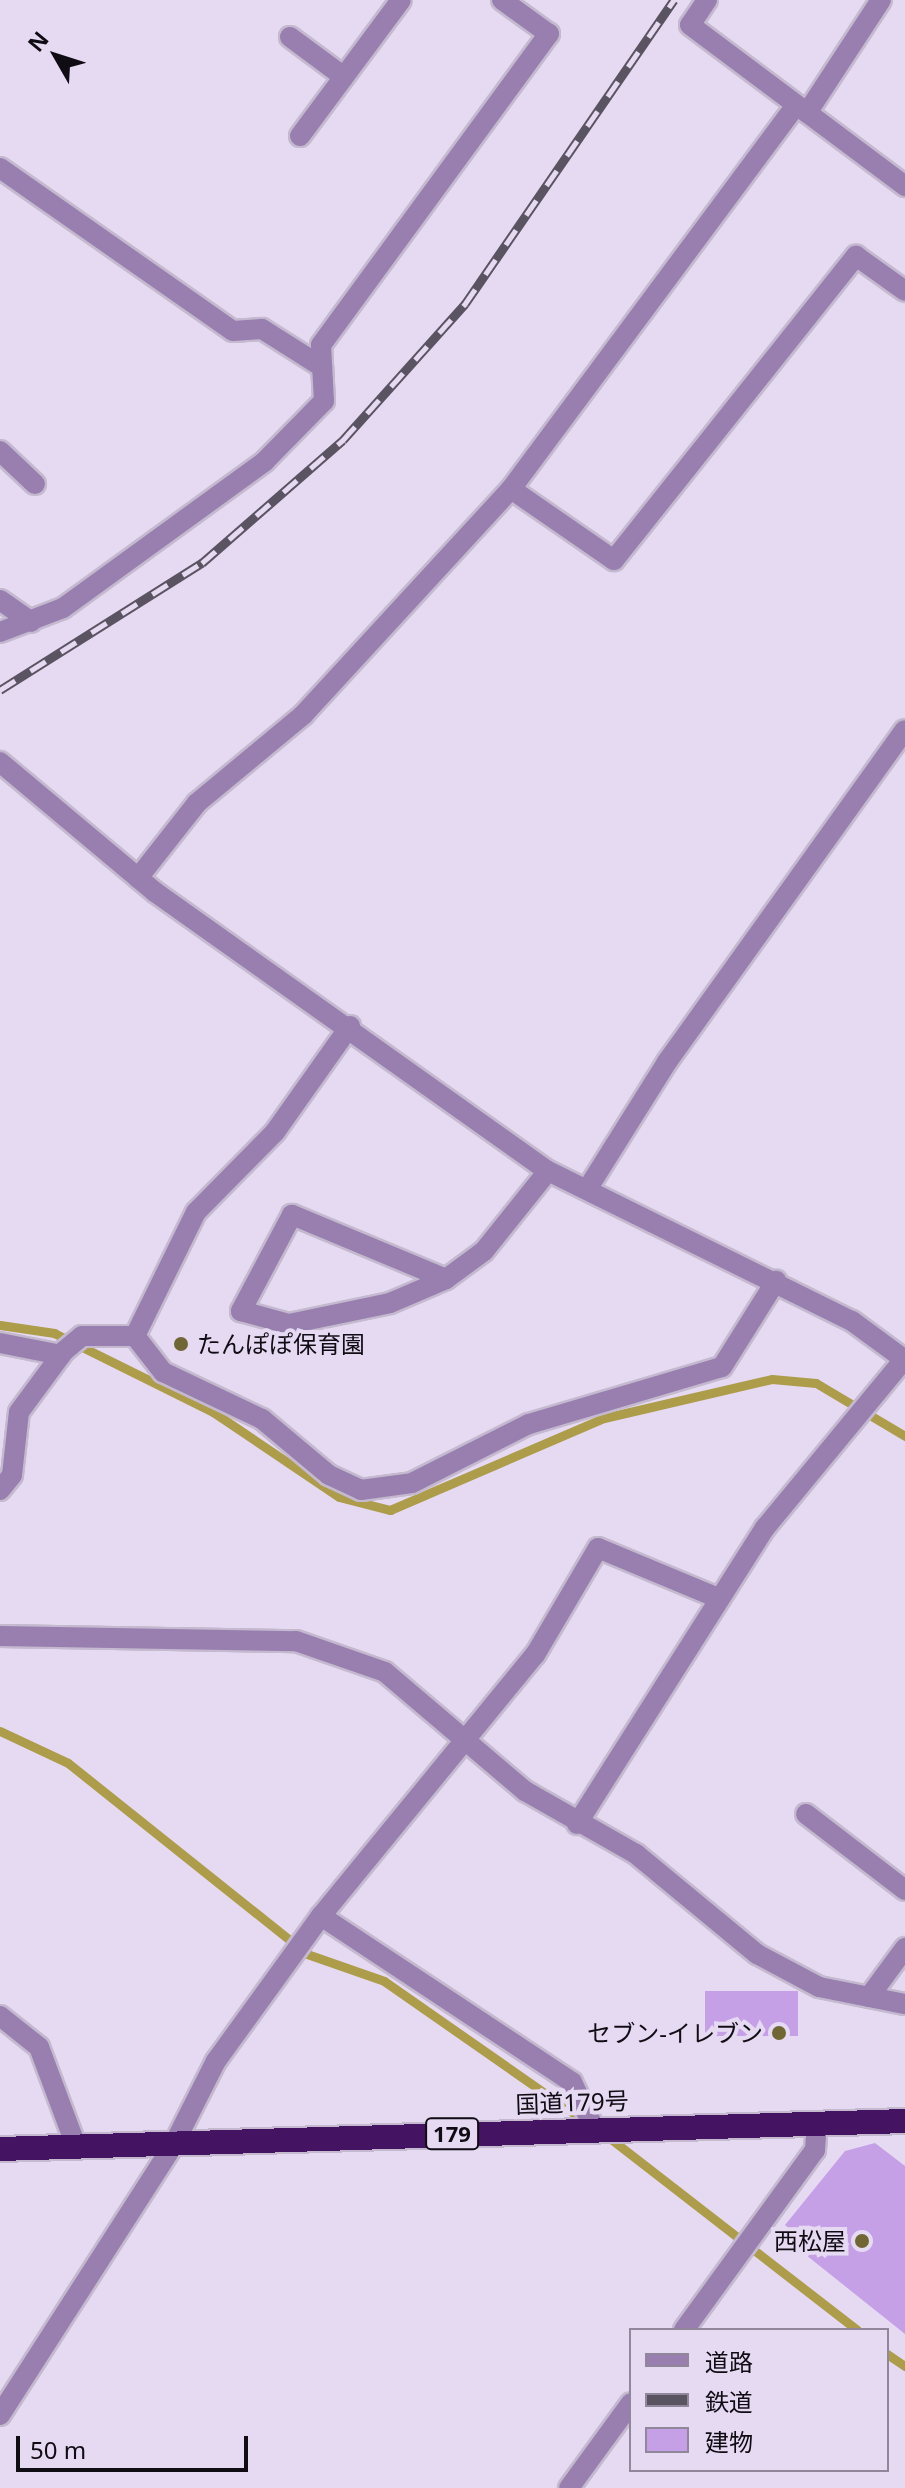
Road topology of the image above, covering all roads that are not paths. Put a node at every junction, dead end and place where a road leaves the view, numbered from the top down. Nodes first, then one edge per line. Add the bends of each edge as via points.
1 (401, 0) edge
2 (502, 0) edge
3 (707, 0) edge
4 (881, 0) edge
5 (290, 37) dead end
6 (344, 77) junction
7 (802, 109) junction
8 (300, 136) dead end
9 (0, 168) edge
10 (905, 186) edge
11 (905, 291) edge
12 (322, 367) junction
13 (0, 451) edge
14 (35, 484) dead end
15 (511, 489) junction
16 (0, 600) edge
17 (31, 622) junction
18 (0, 632) edge
19 (905, 730) edge
20 (0, 762) edge
21 (138, 878) junction
22 (350, 1026) junction
23 (548, 1171) junction
24 (588, 1188) junction
25 (446, 1279) junction
26 (776, 1281) junction
27 (135, 1336) junction
28 (0, 1343) edge
29 (61, 1355) junction
30 (904, 1359) edge
31 (0, 1490) edge
32 (718, 1598) junction
33 (0, 1636) edge
34 (466, 1746) junction
35 (806, 1814) dead end
36 (577, 1824) junction
37 (905, 1890) edge
38 (321, 1916) junction
39 (905, 1948) edge
40 (869, 1997) junction
41 (905, 2004) edge
42 (0, 2016) edge
43 (905, 2121) edge
44 (817, 2123) junction
45 (595, 2130) junction
46 (175, 2142) junction
47 (76, 2146) junction
48 (0, 2149) edge
49 (685, 2328) edge
50 (629, 2406) edge
51 (0, 2415) edge
52 (569, 2488) edge

1 - 6 street
2 - 12 street via 549,34 321,345
3 - 7 street via 690,25
4 - 7 street
5 - 6 street
6 - 8 street
7 - 10 street
7 - 15 street
9 - 12 street via 233,331 262,329
11 - 15 street via 856,256 614,560
12 - 17 street via 324,401 265,461 63,608
13 - 14 street
15 - 21 street via 303,715 197,803
16 - 17 street
17 - 18 street
19 - 24 street via 667,1062
20 - 21 street
21 - 22 street via 299,998
22 - 23 street
22 - 27 street via 275,1132 196,1212
23 - 24 street
23 - 25 street via 484,1251
24 - 26 street
25 - 25 street via 390,1303 289,1324 241,1311 292,1215
26 - 27 street via 722,1367 529,1424 412,1483 378,1491 329,1475 262,1419 163,1372
26 - 30 street via 852,1321
27 - 29 street via 82,1336
28 - 29 street
29 - 31 street via 19,1412 12,1475
30 - 32 street
32 - 34 street via 598,1548 535,1655
32 - 36 street
33 - 34 street via 296,1641 385,1672
34 - 36 street
34 - 38 street
35 - 37 street
36 - 40 street via 636,1854 757,1954 819,1987
38 - 45 street via 572,2082
38 - 46 street via 216,2061
39 - 40 street
40 - 41 street
42 - 47 street via 39,2047
43 - 44 highway, 国道179号 / 179
44 - 45 highway, 国道179号 / 179
44 - 49 street via 815,2150
45 - 46 highway, 国道179号 / 179
46 - 47 highway, 国道179号 / 179
46 - 51 street
47 - 48 highway, 国道179号 / 179
50 - 52 street

